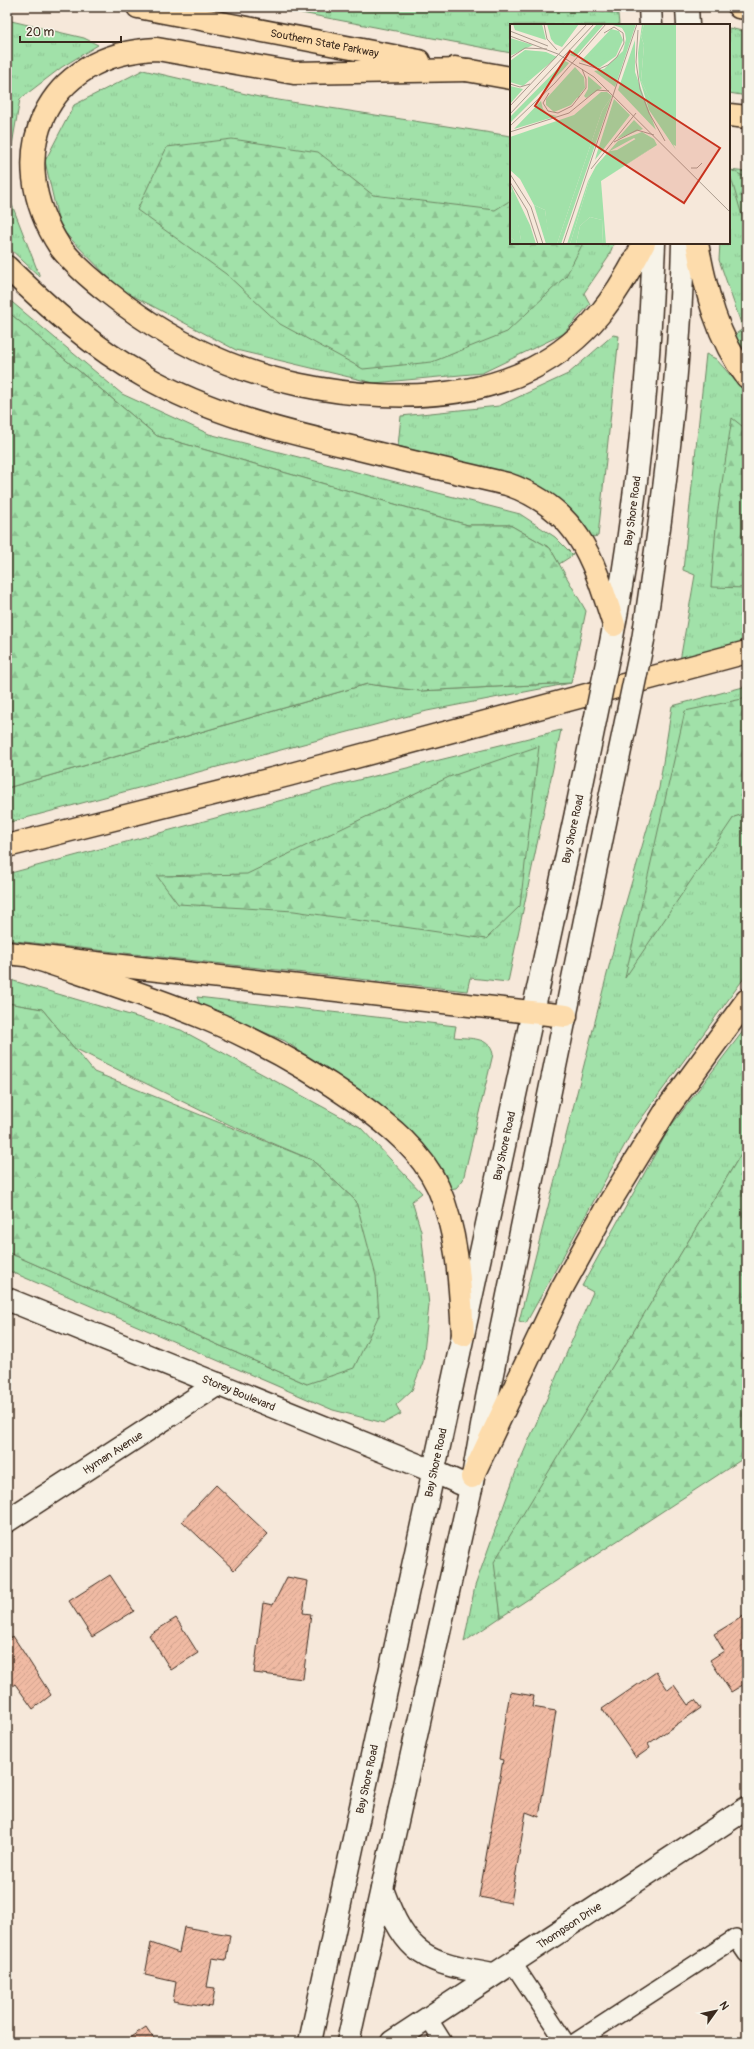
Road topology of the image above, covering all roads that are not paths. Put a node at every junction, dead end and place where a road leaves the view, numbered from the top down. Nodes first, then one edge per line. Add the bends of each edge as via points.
1 (138, 7) edge
2 (650, 7) edge
3 (687, 7) edge
4 (739, 7) edge
5 (747, 8) edge
6 (651, 24) edge
7 (688, 24) edge
8 (469, 70) junction
9 (510, 78) edge
10 (730, 114) edge
11 (747, 118) edge
12 (643, 244) edge
13 (654, 244) edge
14 (683, 244) edge
15 (697, 244) edge
16 (7, 267) edge
17 (747, 377) edge
18 (614, 625) junction
19 (747, 652) edge
20 (7, 846) edge
21 (7, 953) edge
22 (32, 957) junction
23 (747, 1000) edge
24 (534, 1012) junction
25 (566, 1016) junction
26 (7, 1298) edge
27 (463, 1335) junction
28 (218, 1384) junction
29 (434, 1472) junction
30 (471, 1482) junction
31 (7, 1521) edge
32 (747, 1808) edge
33 (382, 1889) junction
34 (747, 1954) edge
35 (512, 1962) junction
36 (493, 1974) junction
37 (428, 2018) junction
38 (310, 2042) edge
39 (348, 2042) edge
40 (392, 2042) edge
41 (443, 2042) edge
42 (565, 2042) edge
43 (576, 2042) edge

1 - 8 highway, Southern State Parkway
2 - 6 main road
3 - 7 main road
4 - 5 highway
8 - 9 highway, Southern State Parkway
8 - 12 highway via 294,73 157,49 121,53 84,68 66,80 44,106 35,124 30,143 28,167 33,199 49,233 77,266 116,299 169,334 228,364 261,375 295,384 366,394 457,392 495,384 534,367 570,344 598,317 618,291
10 - 11 highway
13 - 18 main road, Bay Shore Road via 645,396 632,514
14 - 25 main road, bridge via 674,406 643,640
15 - 17 highway via 707,292 717,324 735,360
16 - 18 highway via 96,344 142,375 199,403 261,426 506,484 524,490 545,502 561,515 585,546 600,581
18 - 24 main road, Bay Shore Road, bridge
19 - 20 highway via 288,775
21 - 22 highway
22 - 24 highway
22 - 27 highway via 172,1006 272,1050 335,1087 393,1130 426,1166 442,1197 456,1260
23 - 30 highway via 667,1109 605,1210 562,1288
24 - 25 highway
24 - 27 main road, Bay Shore Road
25 - 30 main road
26 - 28 main road, Storey Boulevard
27 - 29 main road, Bay Shore Road
28 - 29 main road, Storey Boulevard
28 - 31 main road, Hyman Avenue
29 - 30 main road, Storey Boulevard
29 - 38 main road, Bay Shore Road
30 - 33 main road
32 - 35 main road, Thompson Drive
33 - 36 main road via 402,1935 418,1950 441,1963
33 - 39 main road
34 - 43 lane via 736,1938
35 - 36 main road, Thompson Drive
35 - 42 lane
36 - 37 main road, Thompson Drive
37 - 40 main road, Thompson Drive
37 - 41 lane

